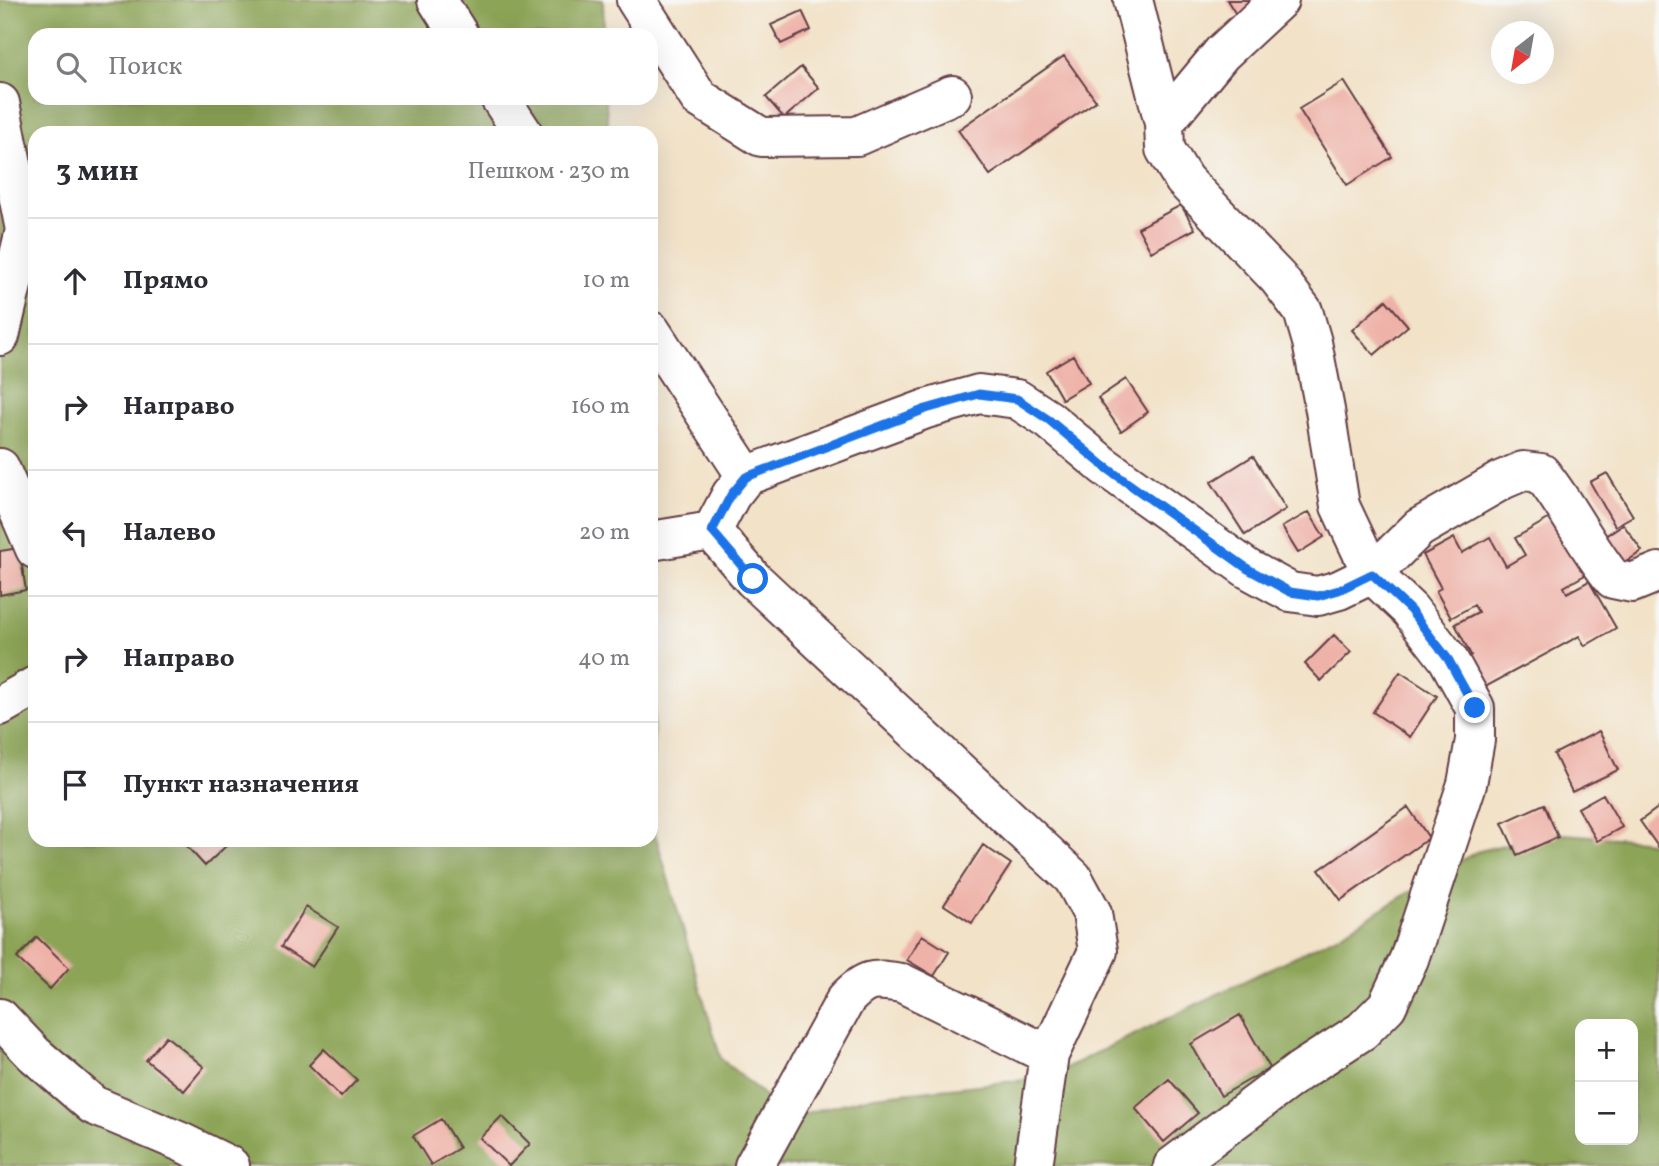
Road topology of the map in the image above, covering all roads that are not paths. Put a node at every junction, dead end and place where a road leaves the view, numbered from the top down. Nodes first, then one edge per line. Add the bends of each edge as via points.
1 (437, 0) edge
2 (636, 0) edge
3 (1133, 0) edge
4 (1279, 0) edge
5 (455, 28) edge
6 (654, 28) edge
7 (658, 34) edge
8 (952, 95) dead end
9 (0, 103) edge
10 (505, 105) edge
11 (1164, 123) junction
12 (518, 126) edge
13 (0, 336) edge
14 (658, 342) edge
15 (0, 468) edge
16 (746, 477) junction
17 (712, 531) junction
18 (28, 533) edge
19 (658, 540) edge
20 (1659, 572) edge
21 (1372, 574) junction
22 (28, 691) edge
23 (0, 706) edge
24 (0, 1018) edge
25 (1049, 1055) junction
26 (230, 1166) edge
27 (754, 1166) edge
28 (1033, 1166) edge
29 (1173, 1166) edge

1 - 5 street
2 - 6 street
3 - 11 street
4 - 11 street via 1222,53
7 - 8 street via 699,98 761,137 857,136
9 - 13 street via 24,230
10 - 12 street
11 - 21 street via 1165,149 1184,180 1278,278 1303,311 1340,506
14 - 16 street
15 - 18 street
16 - 17 street
16 - 21 street via 926,409 979,394 1017,399 1248,569 1290,592 1318,596
17 - 19 street
17 - 25 street via 753,579 1073,878 1092,913 1098,951
20 - 21 street via 1632,583 1613,579 1541,473 1523,471 1419,528
21 - 29 street via 1410,610 1448,659 1475,708 1467,784 1447,847 1409,958 1387,1006 1362,1031
22 - 23 street
24 - 26 street via 93,1105
25 - 27 street via 902,983 878,980 860,984 846,999
25 - 28 street

